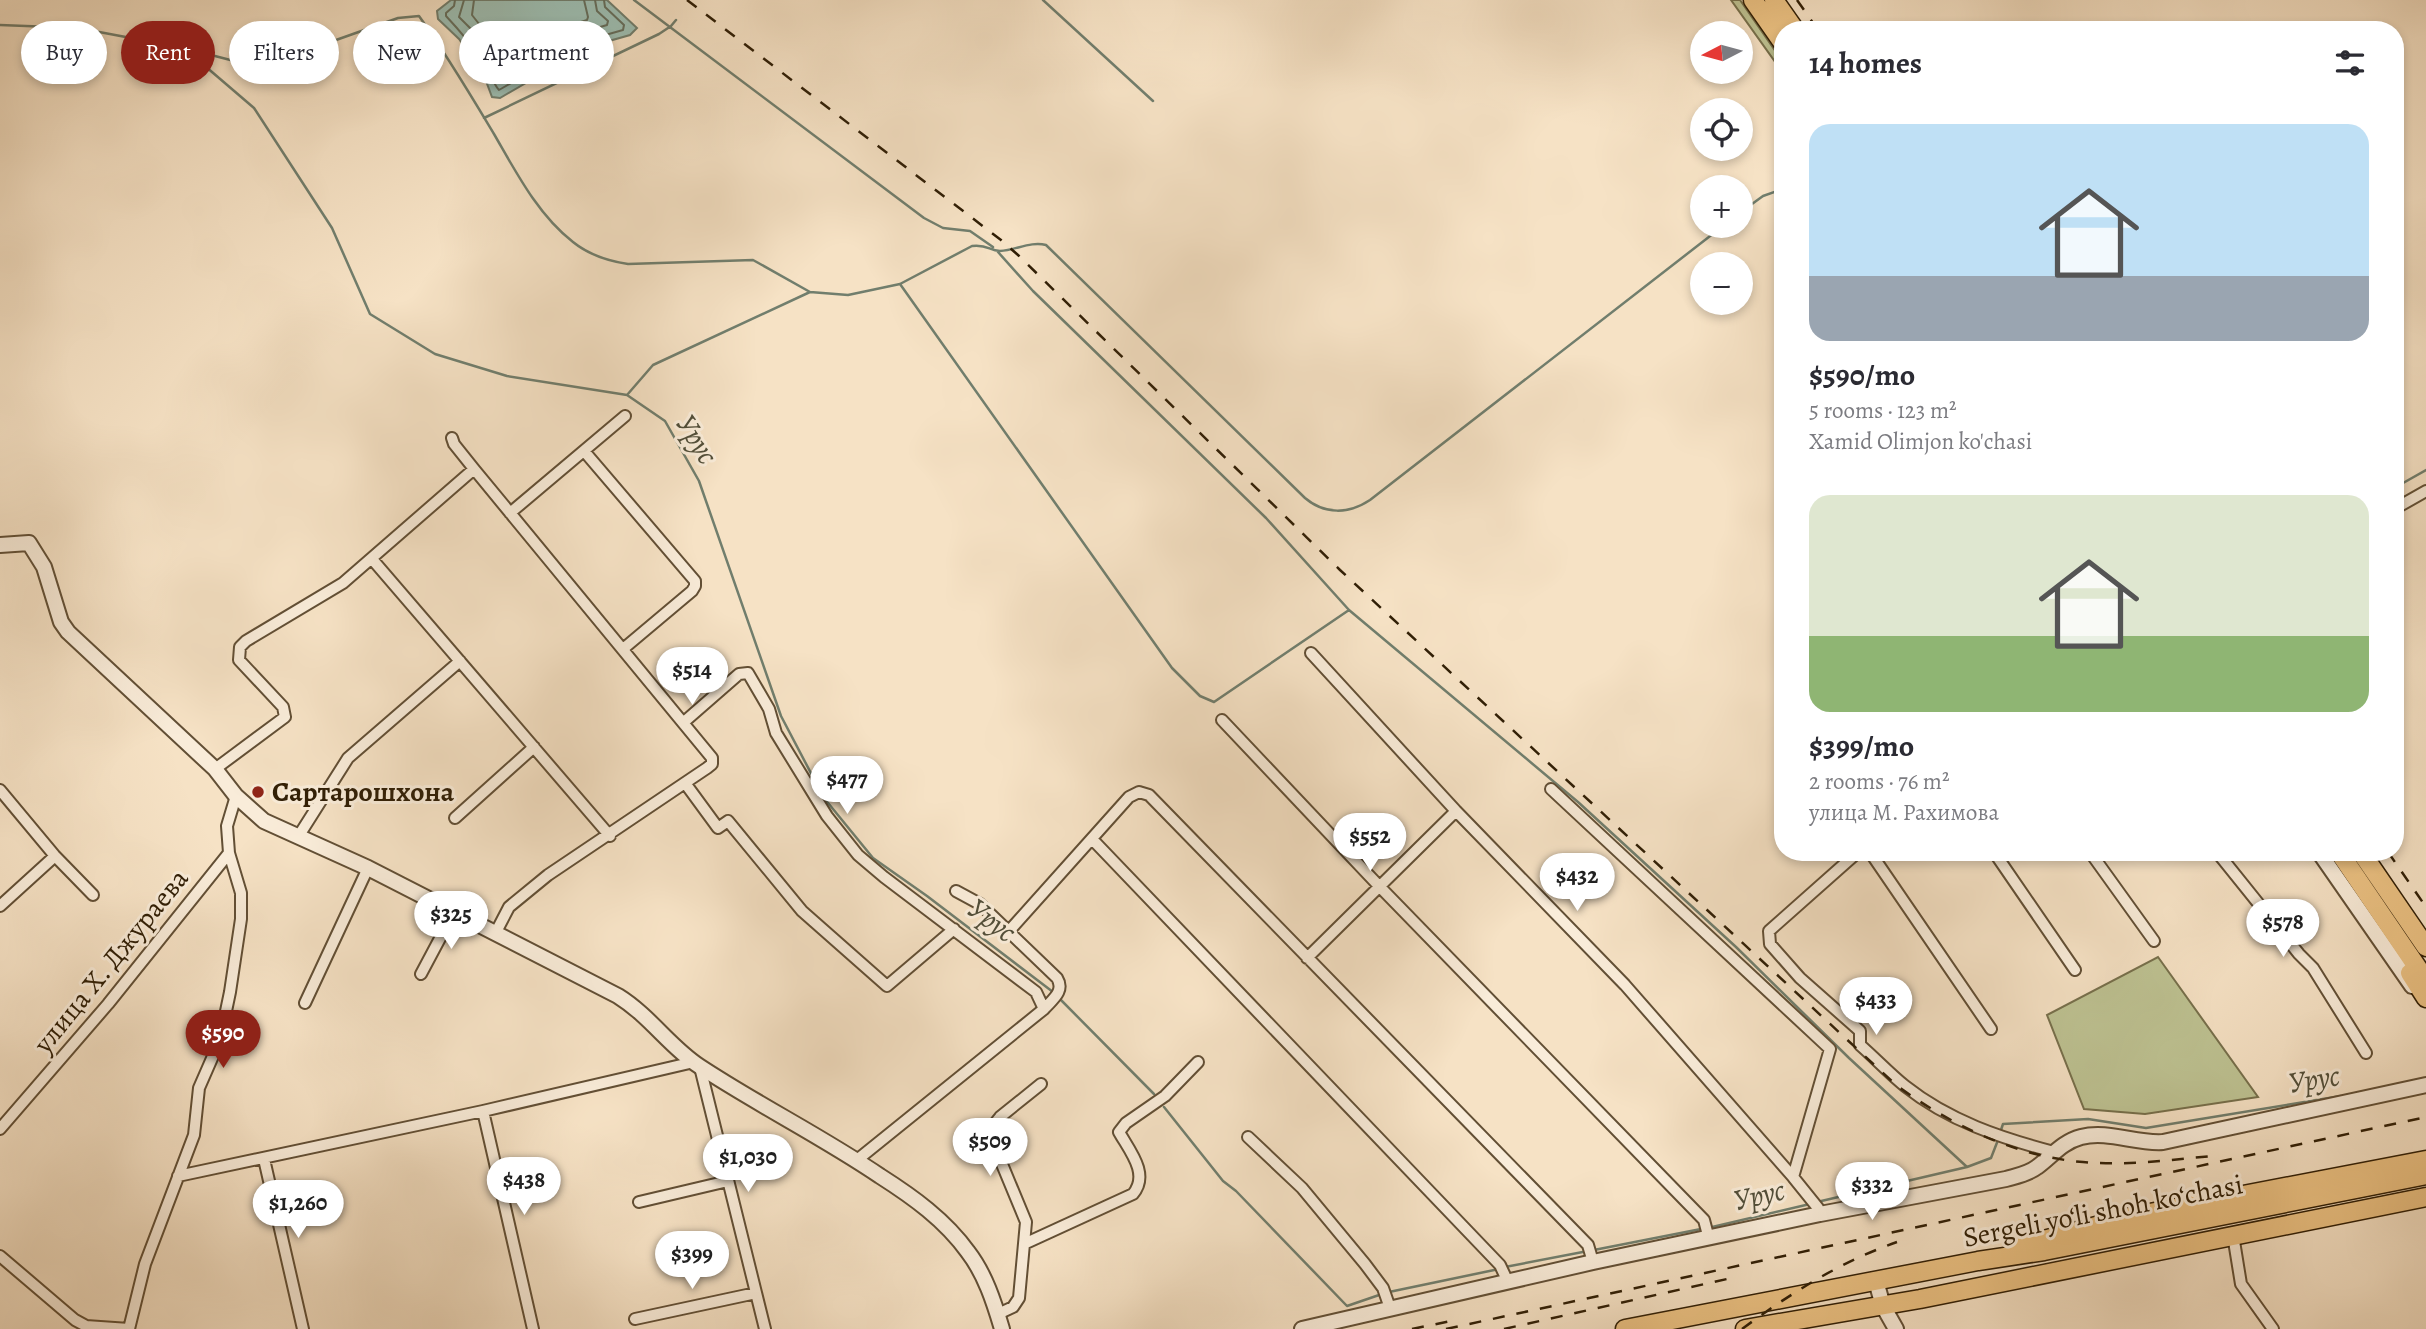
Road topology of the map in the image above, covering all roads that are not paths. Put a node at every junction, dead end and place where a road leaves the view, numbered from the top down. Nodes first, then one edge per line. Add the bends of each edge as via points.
1 (1753, 0) edge
2 (1774, 0) edge
3 (1789, 21) edge
4 (1774, 30) edge
5 (625, 416) dead end
6 (452, 438) dead end
7 (584, 451) junction
8 (474, 469) junction
9 (2426, 491) edge
10 (2404, 503) edge
11 (510, 513) junction
12 (1, 547) edge
13 (372, 559) junction
14 (623, 649) junction
15 (1311, 653) dead end
16 (460, 661) junction
17 (1222, 720) dead end
18 (684, 722) junction
19 (534, 747) junction
20 (215, 769) junction
21 (685, 783) junction
22 (1551, 789) dead end
23 (0, 790) edge
24 (236, 796) junction
25 (1456, 811) junction
26 (455, 818) dead end
27 (610, 835) junction
28 (298, 837) junction
29 (1092, 839) junction
30 (229, 853) junction
31 (55, 856) junction
32 (1848, 861) edge
33 (1876, 861) edge
34 (2000, 861) edge
35 (2096, 861) edge
36 (2224, 861) edge
37 (2325, 861) edge
38 (2345, 861) edge
39 (2367, 861) edge
40 (368, 867) junction
41 (1379, 886) junction
42 (956, 891) dead end
43 (93, 895) dead end
44 (0, 906) edge
45 (454, 912) junction
46 (954, 929) junction
47 (1009, 931) junction
48 (2392, 931) junction
49 (496, 932) junction
50 (2154, 941) dead end
51 (2426, 947) edge
52 (1307, 958) junction
53 (2075, 970) dead end
54 (421, 974) dead end
55 (2426, 980) edge
56 (2426, 998) edge
57 (305, 1003) dead end
58 (1045, 1009) junction
59 (1991, 1029) dead end
60 (2366, 1053) dead end
61 (1198, 1062) dead end
62 (697, 1065) junction
63 (1041, 1084) dead end
64 (2426, 1085) edge
65 (483, 1111) junction
66 (0, 1129) edge
67 (1248, 1137) dead end
68 (2054, 1153) junction
69 (264, 1158) junction
70 (857, 1160) junction
71 (2426, 1160) edge
72 (2426, 1175) edge
73 (178, 1176) junction
74 (1793, 1177) junction
75 (728, 1181) junction
76 (2426, 1197) edge
77 (639, 1202) dead end
78 (1816, 1207) junction
79 (2233, 1236) junction
80 (1709, 1239) junction
81 (1024, 1244) junction
82 (0, 1256) edge
83 (1978, 1261) junction
84 (1592, 1262) junction
85 (1504, 1272) junction
86 (1876, 1281) junction
87 (756, 1293) junction
88 (1386, 1299) junction
89 (1883, 1306) junction
90 (998, 1314) junction
91 (635, 1319) dead end
92 (129, 1329) edge
93 (303, 1329) edge
94 (533, 1329) edge
95 (765, 1329) edge
96 (1002, 1329) edge
97 (1302, 1329) edge
98 (1625, 1329) edge
99 (1745, 1329) edge
100 (1896, 1329) edge
101 (2273, 1329) edge

1 - 4 main road
2 - 3 main road
5 - 7 street
6 - 8 street
7 - 11 street
7 - 14 street via 695,581 692,591
8 - 11 street
8 - 13 street
9 - 10 street
11 - 14 street
12 - 20 street via 29,543 44,567 68,632
13 - 16 street
13 - 20 street via 343,583 240,647 239,660 283,707 285,717
14 - 18 street
15 - 25 street
16 - 19 street
16 - 28 street via 348,758
17 - 41 street
18 - 21 street via 712,758 712,764
18 - 46 street via 740,674 748,673 769,709 776,733 827,816 858,855
19 - 26 street
19 - 27 street
20 - 24 street
21 - 27 street
21 - 46 street via 718,828 728,821 802,911 887,986
22 - 74 street via 1830,1049
23 - 31 street
24 - 28 street via 264,821
24 - 30 street via 227,826
25 - 41 street
25 - 74 street via 1625,985
27 - 49 street via 509,907
28 - 40 street
29 - 47 street
29 - 52 street via 1133,793 1144,792
29 - 85 street
30 - 66 street, улица Х. Джураева
30 - 73 street via 241,893 237,955 220,1040 199,1088 194,1135
31 - 43 street
31 - 44 street
32 - 68 street via 1769,930 1770,944 1800,978 1860,1031 1860,1045 1904,1085 1985,1132
33 - 59 street
34 - 53 street
35 - 50 street
36 - 60 street via 2313,968
37 - 56 street via 2417,993
38 - 48 main road
39 - 51 main road
40 - 45 street
40 - 57 street
41 - 52 street
41 - 80 street via 1704,1220
42 - 47 street via 980,904
45 - 49 street
45 - 54 street
46 - 58 street via 1036,992
47 - 58 street via 1061,984
48 - 55 main road
48 - 56 main road
49 - 62 street via 628,1003
52 - 84 street via 1587,1245
58 - 70 street
61 - 81 street via 1165,1096 1118,1132 1140,1173 1133,1194
62 - 65 street
62 - 70 street
62 - 75 street
63 - 81 street via 1000,1117 991,1133 1026,1222
64 - 68 street via 2163,1142 2086,1136 2071,1140
65 - 69 street
65 - 94 street
67 - 88 street via 1302,1188 1365,1264
68 - 78 street via 2032,1170 2006,1179
69 - 73 street
69 - 93 street
70 - 90 street via 916,1200 952,1233 981,1271
71 - 83 main road via 2134,1216
72 - 83 main road, Sergeli yo‘li shoh ko‘chasi
73 - 92 street via 145,1264
74 - 78 street
75 - 77 street
75 - 87 street
76 - 79 main road, Sergeli yo‘li shoh ko‘chasi
78 - 80 street
79 - 89 main road, Sergeli yo‘li shoh ko‘chasi
79 - 101 street via 2242,1284
80 - 84 street
81 - 90 street via 1019,1298 1013,1307
82 - 92 street via 75,1320 86,1326
83 - 86 main road, Sergeli yo‘li shoh ko‘chasi
84 - 85 street
85 - 88 street
86 - 89 street
86 - 98 main road, Sergeli yo‘li shoh ko‘chasi
87 - 91 street
87 - 95 street
88 - 97 street
89 - 99 main road, Sergeli yo‘li shoh ko‘chasi
89 - 100 street
90 - 96 street

